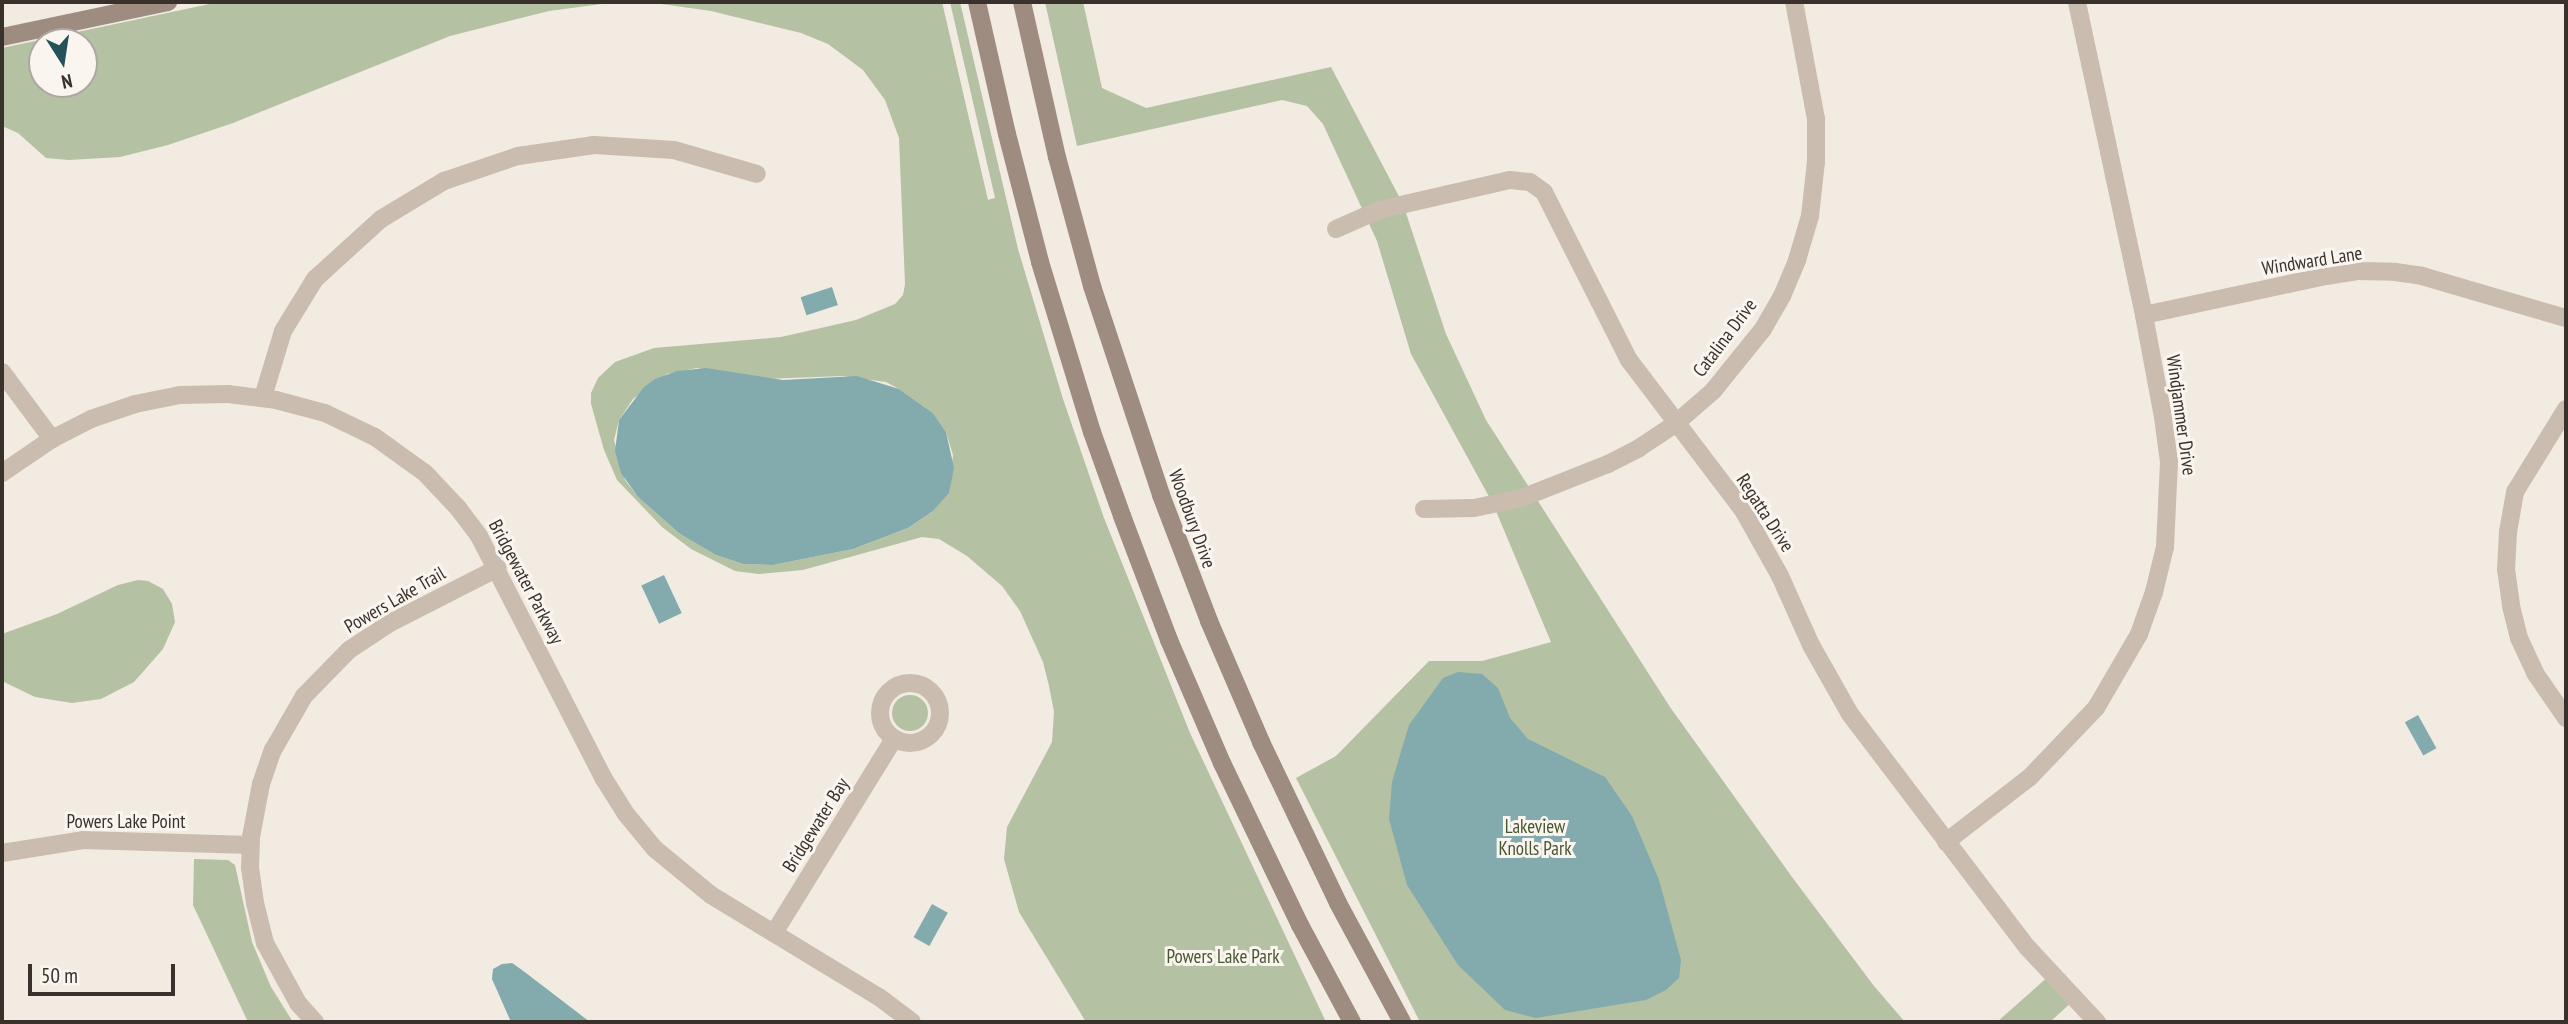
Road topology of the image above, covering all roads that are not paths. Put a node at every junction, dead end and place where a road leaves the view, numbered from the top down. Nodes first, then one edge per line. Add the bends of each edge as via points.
1 (168, 2) edge
2 (977, 2) edge
3 (1022, 2) edge
4 (1794, 2) edge
5 (2077, 2) edge
6 (2, 37) edge
7 (757, 174) dead end
8 (1336, 229) dead end
9 (2144, 315) junction
10 (2566, 318) edge
11 (2, 372) edge
12 (263, 397) junction
13 (2566, 409) edge
14 (1675, 424) junction
15 (52, 439) junction
16 (2, 473) edge
17 (1423, 509) dead end
18 (498, 568) junction
19 (2566, 718) edge
20 (894, 739) dead end
21 (1945, 842) junction
22 (250, 845) junction
23 (2, 853) edge
24 (774, 933) junction
25 (315, 1022) edge
26 (912, 1022) edge
27 (1352, 1022) edge
28 (1402, 1022) edge
29 (2096, 1022) edge

1 - 6 main road
2 - 27 main road via 1040,262 1122,516 1222,763
3 - 28 main road, Woodbury Drive via 1092,286 1165,506 1221,651 1280,783
4 - 14 street, Catalina Drive via 1816,119 1810,216 1797,260 1763,329 1713,391
5 - 9 street, Windjammer Drive
7 - 12 street via 674,150 607,145 518,156 444,181 381,219 315,279 283,331
8 - 14 street, Regatta Drive via 1379,210 1510,180 1530,182 1544,192 1629,360
9 - 10 street, Windward Lane via 2356,271 2422,276
9 - 21 street, Windjammer Drive via 2169,462 2169,504 2165,547 2139,634 2096,708 2066,743
11 - 15 street
12 - 15 street, Bridgewater Parkway via 204,393 157,399 102,414
12 - 18 street, Bridgewater Parkway via 332,416 396,450 458,508
13 - 19 street via 2515,492 2506,569 2519,638 2535,673
14 - 17 street, Catalina Drive via 1608,464 1522,498 1474,508
14 - 21 street, Regatta Drive via 1743,510 1850,714
15 - 16 street, Bridgewater Parkway
18 - 22 street, Powers Lake Trail via 372,633 314,683 273,750 261,784
18 - 24 street, Bridgewater Parkway via 604,779 633,823 681,873
20 - 24 street, Bridgewater Bay
21 - 29 street, Regatta Drive via 2035,957
22 - 23 street, Powers Lake Point via 83,840
22 - 25 street, Powers Lake Trail via 265,943 298,1003
24 - 26 street, Bridgewater Parkway

